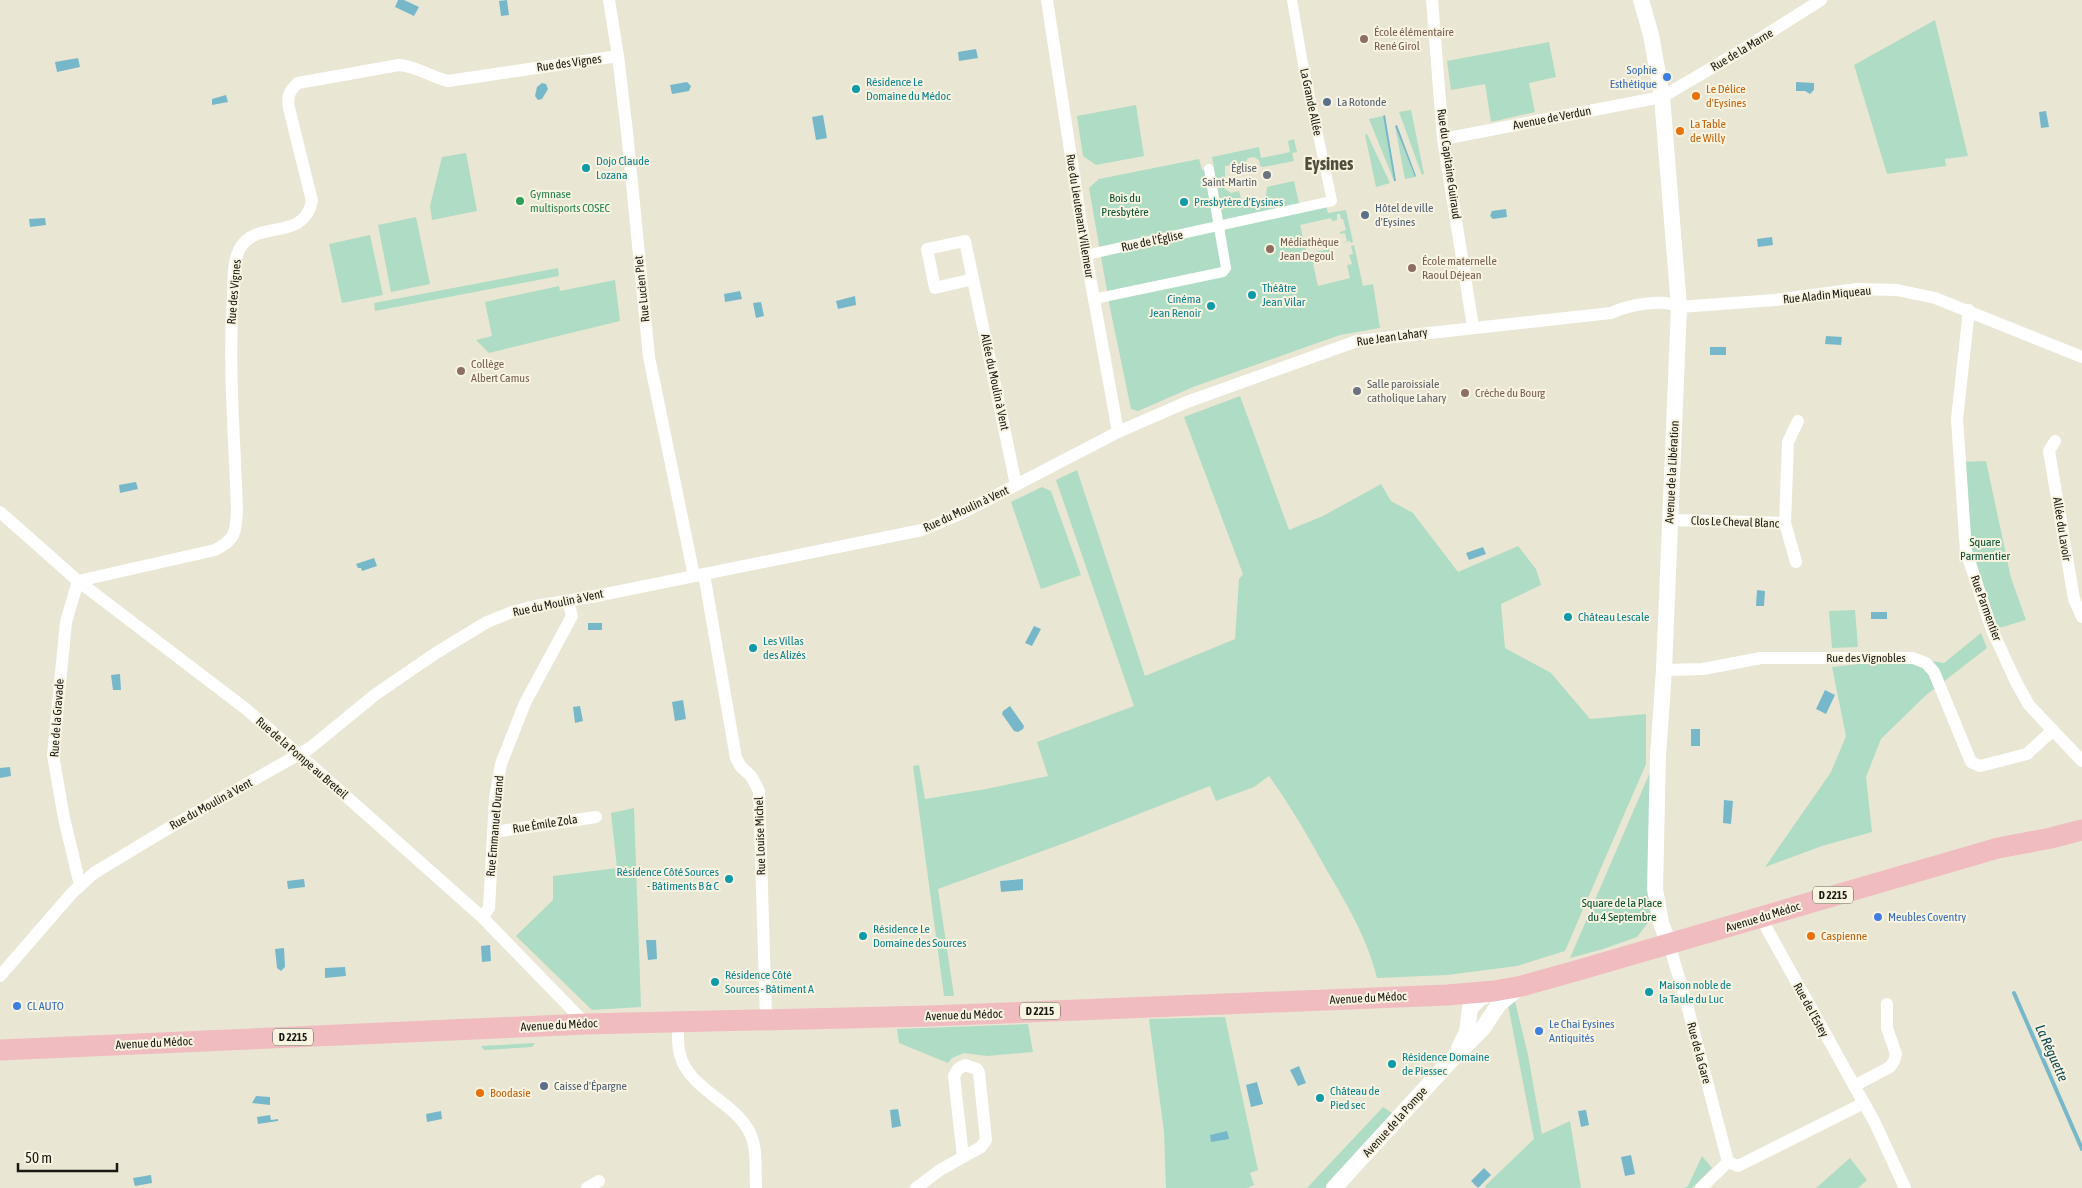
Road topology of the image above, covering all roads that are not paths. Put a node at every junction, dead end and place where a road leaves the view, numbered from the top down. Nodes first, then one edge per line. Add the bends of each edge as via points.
1 (609, 0) edge
2 (1047, 0) edge
3 (1292, 0) edge
4 (1432, 0) edge
5 (1641, 0) edge
6 (1821, 0) edge
7 (618, 56) junction
8 (1662, 97) junction
9 (1444, 139) junction
10 (1209, 169) dead end
11 (1300, 208) joint
12 (1218, 226) junction
13 (1086, 256) junction
14 (973, 279) dead end
15 (1094, 299) junction
16 (1679, 307) junction
17 (1969, 310) junction
18 (1473, 327) junction
19 (2082, 357) edge
20 (1798, 421) dead end
21 (1118, 432) junction
22 (2055, 441) dead end
23 (1016, 486) junction
24 (0, 512) edge
25 (1670, 520) junction
26 (1785, 523) junction
27 (1796, 562) dead end
28 (699, 575) junction
29 (78, 581) junction
30 (568, 601) junction
31 (2082, 617) edge
32 (1664, 670) junction
33 (2053, 730) junction
34 (298, 755) junction
35 (2080, 756) edge
36 (596, 817) dead end
37 (2082, 817) edge
38 (2082, 830) edge
39 (494, 832) junction
40 (1998, 848) junction
41 (80, 885) junction
42 (1763, 916) junction
43 (482, 917) junction
44 (1669, 944) junction
45 (0, 976) edge
46 (1522, 986) junction
47 (1494, 991) junction
48 (1447, 995) junction
49 (1887, 1004) dead end
50 (1470, 1008) junction
51 (766, 1019) junction
52 (678, 1021) junction
53 (586, 1024) junction
54 (0, 1050) edge
55 (1455, 1056) junction
56 (1854, 1086) junction
57 (1864, 1103) junction
58 (964, 1157) junction
59 (1728, 1162) junction
60 (599, 1181) dead end
61 (587, 1188) edge
62 (756, 1188) edge
63 (916, 1188) edge
64 (1334, 1188) edge
65 (1701, 1188) edge
66 (1905, 1188) edge

1 - 7 street, Rue Lucien Piet
2 - 13 street, Rue du Lieutenant Villemeur
3 - 11 street, La Grande Allée via 1332,201
4 - 9 street, Rue du Capitaine Guiraud
5 - 8 street, Avenue de la Libération
6 - 8 street, Rue de la Marne
7 - 28 street, Rue Lucien Piet via 649,357
7 - 29 street, Rue des Vignes via 448,81 399,64 298,83 290,90 287,99 312,201 305,219 248,239 240,248 235,264 231,327 236,531 228,543 215,550
8 - 9 street, Avenue de Verdun
8 - 16 street, Avenue de la Libération
9 - 18 street, Rue du Capitaine Guiraud
10 - 12 street
11 - 12 street, Rue de l'Église
12 - 13 street, Rue de l'Église
12 - 15 street via 1226,268 1223,272
13 - 15 street, Rue du Lieutenant Villemeur
14 - 23 street, Allée du Moulin à Vent
15 - 21 street, Rue du Lieutenant Villemeur
16 - 17 street, Rue Aladin Miqueau via 1857,290 1897,290
16 - 18 street, Rue Jean Lahary via 1670,302 1624,307 1611,314
16 - 25 street, Avenue de la Libération
17 - 19 street, Rue Aladin Miqueau
17 - 33 street, Rue Parmentier via 1957,419 1966,551 1992,630 2016,682 2029,704
18 - 21 street, Rue Jean Lahary via 1357,341 1196,399
20 - 26 street, Clos Le Cheval Blanc via 1788,442
21 - 23 street, Rue du Moulin à Vent
22 - 31 street, Allée du Lavoir via 2049,451 2074,599
23 - 28 street, Rue du Moulin à Vent via 922,530
24 - 29 street, Rue de la Pompe au Breteil
25 - 26 street, Clos Le Cheval Blanc
25 - 32 street, Avenue de la Libération
26 - 27 street
28 - 30 street, Rue du Moulin à Vent
28 - 51 street, Rue Louise Michel via 736,758 759,791
29 - 34 street, Rue de la Pompe au Breteil via 246,709
29 - 41 street, Rue de la Gravade via 66,622 52,755
30 - 34 street, Rue du Moulin à Vent via 512,612 469,632 376,694
30 - 39 street, Rue Emmanuel Durand via 572,616 525,703 501,764
32 - 33 street, Rue des Vignobles via 1703,669 1762,658 1913,658 1934,672 1971,762 1980,766 2027,754
32 - 44 street, Avenue de la Libération via 1655,889 1661,923
33 - 35 street, Rue Parmentier
34 - 41 street, Rue du Moulin à Vent via 167,829
34 - 43 street, Rue de la Pompe au Breteil
36 - 39 street, Rue Émile Zola
37 - 40 main road, Avenue du Médoc / D 2215 via 2046,827
38 - 40 main road, Avenue du Médoc / D 2215
39 - 43 street, Rue Emmanuel Durand via 489,908
40 - 42 main road, Avenue du Médoc / D 2215
41 - 45 street, Rue du Moulin à Vent
42 - 44 main road, Avenue du Médoc / D 2215
42 - 56 street, Rue de l'Estey via 1767,929
43 - 53 street, Rue de la Pompe au Breteil
44 - 46 main road, Avenue du Médoc / D 2215
44 - 59 street, Rue de la Gare
46 - 47 main road, Avenue du Médoc / D 2215
46 - 55 street, Avenue de la Pompe via 1499,1004 1483,1028
47 - 48 main road, Avenue du Médoc / D 2215
47 - 50 street
48 - 50 street via 1466,1002
48 - 51 main road, Avenue du Médoc / D 2215 via 929,1016
49 - 56 street via 1887,1028 1896,1054 1894,1061 1890,1067
50 - 55 street, Avenue de la Pompe via 1467,1032
51 - 52 main road, Avenue du Médoc / D 2215
52 - 53 main road, Avenue du Médoc / D 2215
52 - 62 street via 678,1047 684,1064 695,1080 737,1114 749,1131 756,1150
53 - 54 main road, Avenue du Médoc / D 2215
55 - 64 street, Avenue de la Pompe
56 - 57 street, Rue de l'Estey
57 - 59 street via 1738,1166
57 - 66 street, Rue de l'Estey
58 - 58 street via 986,1140 979,1073 965,1065 954,1076
58 - 63 street
59 - 65 street
60 - 61 street

